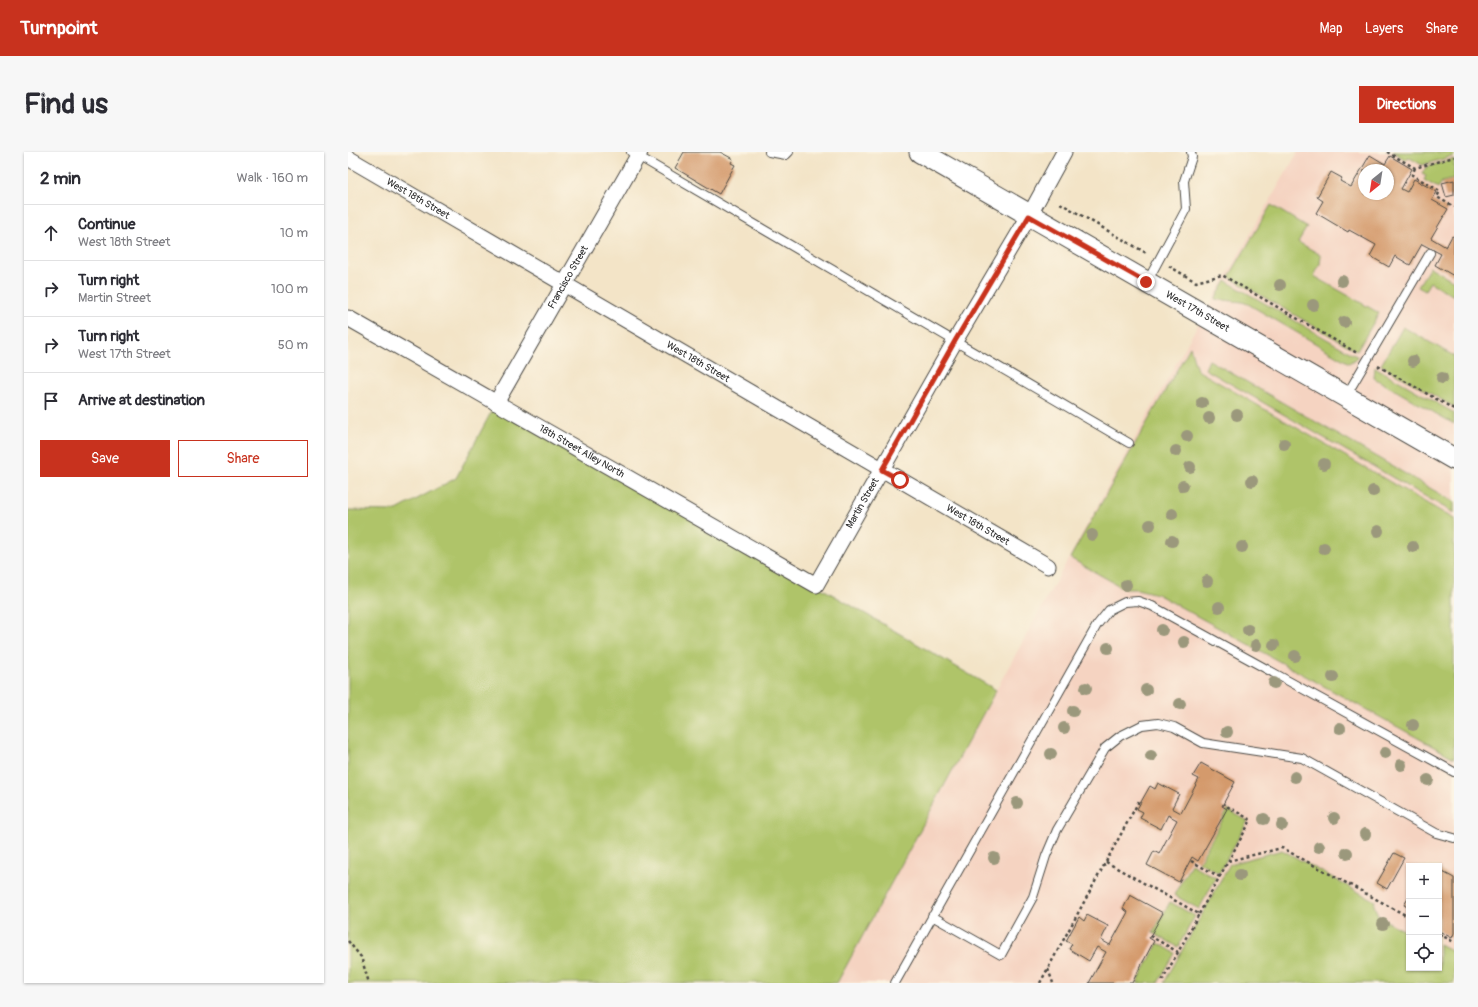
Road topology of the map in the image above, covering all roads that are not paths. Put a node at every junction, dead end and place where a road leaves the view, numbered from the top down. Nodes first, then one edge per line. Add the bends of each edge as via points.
1 (769, 152) edge
2 (789, 152) edge
3 (920, 152) edge
4 (1064, 152) edge
5 (1191, 152) edge
6 (636, 153) edge
7 (348, 158) edge
8 (1029, 216) junction
9 (1430, 253) dead end
10 (1146, 282) junction
11 (564, 284) junction
12 (348, 318) edge
13 (955, 341) junction
14 (1346, 397) junction
15 (496, 403) junction
16 (1129, 444) dead end
17 (1454, 459) edge
18 (882, 470) junction
19 (1048, 566) dead end
20 (816, 585) joint
21 (1454, 772) edge
22 (1454, 838) edge
23 (932, 916) junction
24 (894, 983) edge

1 - 2 lane via 786,155
3 - 8 street, West 17th Street
4 - 8 street, Martin Street
5 - 10 lane via 1192,157 1184,181 1186,210
6 - 11 street, Francisco Street
6 - 13 lane
7 - 11 street, West 18th Street
8 - 10 street, West 17th Street
8 - 13 street, Martin Street
9 - 14 lane
10 - 14 street, West 17th Street
11 - 15 street, Francisco Street
11 - 18 street, West 18th Street
12 - 15 street, 18th Street Alley North
13 - 16 lane
13 - 18 street, Martin Street
14 - 17 street, West 17th Street
15 - 20 street, 18th Street Alley North
18 - 19 street, West 18th Street
18 - 20 street, Martin Street
21 - 23 lane via 1152,606 1138,601 1125,602 1109,610 1097,625
22 - 23 lane via 1436,833 1302,758 1204,743 1174,727 1158,723 1142,725 1120,736 1105,748 1057,830 1033,897 1001,955
23 - 24 lane

